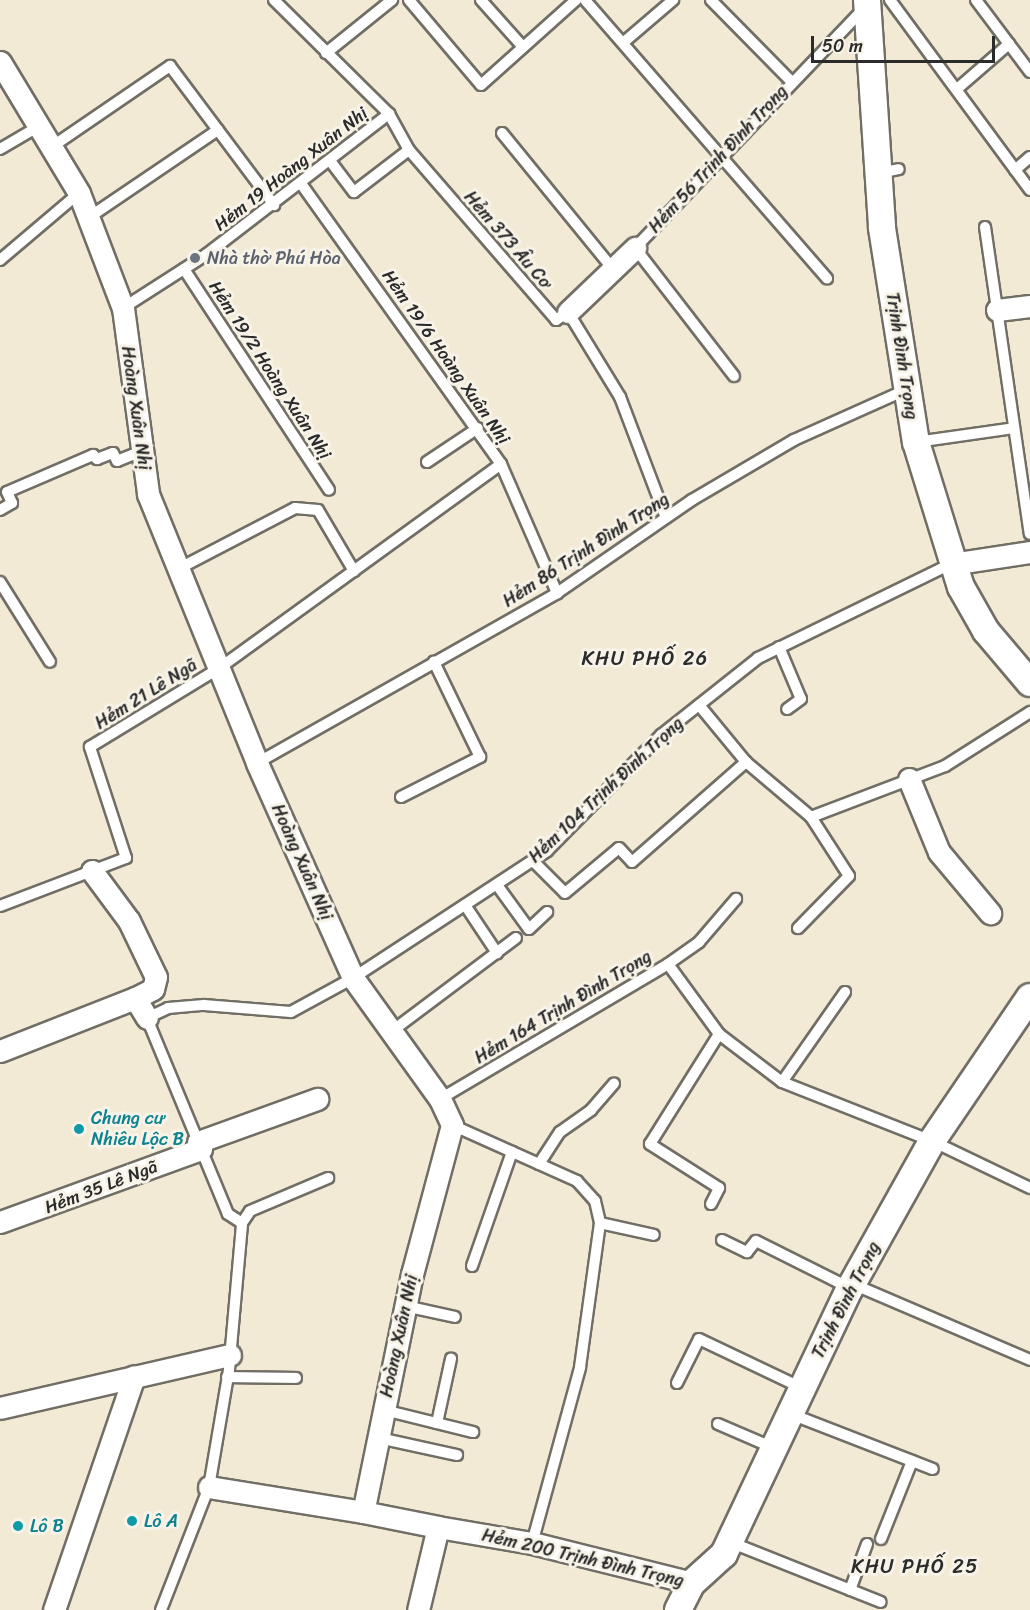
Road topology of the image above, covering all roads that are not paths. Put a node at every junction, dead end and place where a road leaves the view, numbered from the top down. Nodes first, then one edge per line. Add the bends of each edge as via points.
1 (274, 0) edge
2 (392, 0) edge
3 (409, 0) edge
4 (481, 0) edge
5 (576, 0) edge
6 (585, 0) edge
7 (673, 0) edge
8 (711, 0) edge
9 (976, 0) edge
10 (874, 1) edge
11 (624, 42) junction
12 (1009, 44) junction
13 (524, 47) junction
14 (326, 53) junction
15 (0, 62) edge
16 (1030, 72) edge
17 (791, 81) junction
18 (957, 89) junction
19 (389, 114) junction
20 (41, 125) junction
21 (218, 130) junction
22 (502, 133) dead end
23 (53, 146) junction
24 (0, 149) edge
25 (409, 150) junction
26 (723, 156) junction
27 (1030, 157) edge
28 (331, 162) junction
29 (1016, 170) junction
30 (302, 185) junction
31 (1030, 190) edge
32 (79, 193) junction
33 (274, 205) junction
34 (88, 218) junction
35 (985, 227) dead end
36 (635, 248) junction
37 (0, 260) edge
38 (184, 269) junction
39 (613, 269) junction
40 (827, 278) dead end
41 (1030, 306) edge
42 (123, 308) junction
43 (997, 310) junction
44 (568, 312) junction
45 (734, 376) dead end
46 (905, 390) junction
47 (478, 428) junction
48 (1014, 428) junction
49 (916, 442) junction
50 (142, 451) junction
51 (427, 462) dead end
52 (501, 464) junction
53 (328, 490) dead end
54 (0, 510) edge
55 (666, 518) junction
56 (1030, 534) edge
57 (1030, 552) edge
58 (951, 564) junction
59 (178, 569) junction
60 (354, 571) junction
61 (0, 582) edge
62 (557, 593) junction
63 (779, 647) junction
64 (50, 662) dead end
65 (434, 662) junction
66 (218, 669) junction
67 (1030, 683) edge
68 (699, 705) junction
69 (787, 709) dead end
70 (1030, 712) edge
71 (746, 762) junction
72 (257, 763) junction
73 (909, 779) junction
74 (401, 797) dead end
75 (811, 817) junction
76 (533, 861) junction
77 (92, 871) junction
78 (497, 885) junction
79 (736, 899) dead end
80 (0, 906) edge
81 (465, 906) junction
82 (547, 912) dead end
83 (990, 913) dead end
84 (798, 928) dead end
85 (516, 938) dead end
86 (497, 953) junction
87 (668, 964) junction
88 (353, 978) junction
89 (845, 992) dead end
90 (1030, 997) edge
91 (135, 998) junction
92 (147, 1018) junction
93 (392, 1031) junction
94 (719, 1034) junction
95 (0, 1051) edge
96 (782, 1082) junction
97 (614, 1084) dead end
98 (317, 1100) dead end
99 (440, 1100) junction
100 (452, 1125) junction
101 (932, 1141) junction
102 (200, 1145) junction
103 (512, 1152) junction
104 (539, 1164) junction
105 (328, 1178) dead end
106 (1030, 1188) edge
107 (711, 1204) dead end
108 (2, 1215) edge
109 (242, 1223) junction
110 (600, 1223) junction
111 (654, 1235) dead end
112 (722, 1240) dead end
113 (472, 1266) dead end
114 (851, 1286) junction
115 (405, 1306) junction
116 (456, 1317) dead end
117 (230, 1355) junction
118 (451, 1359) dead end
119 (1030, 1360) edge
120 (134, 1376) junction
121 (227, 1377) junction
122 (296, 1378) dead end
123 (677, 1383) dead end
124 (802, 1389) junction
125 (0, 1408) edge
126 (384, 1410) junction
127 (790, 1414) junction
128 (437, 1423) junction
129 (718, 1424) dead end
130 (472, 1432) dead end
131 (379, 1438) junction
132 (774, 1448) junction
133 (457, 1455) dead end
134 (912, 1461) junction
135 (933, 1469) dead end
136 (209, 1486) junction
137 (363, 1512) junction
138 (438, 1527) junction
139 (880, 1539) dead end
140 (729, 1542) junction
141 (532, 1543) junction
142 (867, 1544) dead end
143 (692, 1583) junction
144 (850, 1590) junction
145 (881, 1602) dead end
146 (54, 1610) edge
147 (161, 1610) edge
148 (418, 1610) edge
149 (678, 1610) edge

1 - 14 lane, Hẻm 373 Âu Cơ
2 - 14 lane
3 - 13 lane via 481,85
4 - 13 lane
5 - 13 lane
6 - 11 lane
7 - 11 lane
8 - 17 lane
9 - 12 lane
10 - 17 lane, Hẻm 56 Trịnh Đình Trọng
10 - 18 lane
10 - 46 street, Trịnh Đình Trọng
11 - 26 lane
12 - 16 lane
12 - 18 lane
14 - 19 lane, Hẻm 373 Âu Cơ
15 - 20 street, Hoàng Xuân Nhị
17 - 26 lane, Hẻm 56 Trịnh Đình Trọng
18 - 29 lane
19 - 25 lane, Hẻm 373 Âu Cơ
19 - 28 lane, Hẻm 19 Hoàng Xuân Nhị
20 - 23 street, Hoàng Xuân Nhị
20 - 24 lane
21 - 23 lane via 170,66
21 - 33 lane
21 - 34 lane
22 - 39 lane
23 - 32 street, Hoàng Xuân Nhị
25 - 28 lane via 354,192
25 - 44 lane, Hẻm 373 Âu Cơ via 556,320
26 - 36 lane, Hẻm 56 Trịnh Đình Trọng
26 - 40 lane
27 - 29 lane
28 - 30 lane, Hẻm 19 Hoàng Xuân Nhị
29 - 31 lane
30 - 33 lane, Hẻm 19 Hoàng Xuân Nhị
30 - 47 lane, Hẻm 19/6 Hoàng Xuân Nhị
32 - 34 street, Hoàng Xuân Nhị
32 - 37 lane
33 - 38 lane, Hẻm 19 Hoàng Xuân Nhị
34 - 42 street, Hoàng Xuân Nhị
35 - 43 lane
36 - 39 street, Hẻm 56 Trịnh Đình Trọng
36 - 45 lane
38 - 42 lane, Hẻm 19 Hoàng Xuân Nhị
38 - 53 lane, Hẻm 19/2 Hoàng Xuân Nhị
39 - 44 street, Hẻm 56 Trịnh Đình Trọng
41 - 43 street
42 - 50 street, Hoàng Xuân Nhị
43 - 48 lane
44 - 55 lane via 621,397
46 - 49 street, Trịnh Đình Trọng
46 - 55 lane, Hẻm 86 Trịnh Đình Trọng via 794,440
47 - 51 lane
47 - 52 lane, Hẻm 19/6 Hoàng Xuân Nhị
48 - 49 lane
48 - 56 lane
49 - 58 street, Trịnh Đình Trọng
50 - 54 lane via 117,460 113,453 97,459 93,454 7,492 12,503
50 - 59 street, Hoàng Xuân Nhị via 148,494
52 - 60 lane
52 - 62 lane, Hẻm 19/6 Hoàng Xuân Nhị
55 - 62 lane, Hẻm 86 Trịnh Đình Trọng
57 - 58 street, Hẻm 104 Trịnh Đình Trọng
58 - 63 lane, Hẻm 104 Trịnh Đình Trọng
58 - 67 street, Trịnh Đình Trọng via 986,632
59 - 60 lane via 295,508 318,510
59 - 66 street, Hoàng Xuân Nhị
60 - 66 lane
61 - 64 lane
62 - 65 lane, Hẻm 86 Trịnh Đình Trọng
63 - 68 lane, Hẻm 104 Trịnh Đình Trọng
63 - 69 lane via 801,699
65 - 72 lane, Hẻm 86 Trịnh Đình Trọng
65 - 74 lane via 480,757
66 - 72 street, Hoàng Xuân Nhị
66 - 77 lane, Hẻm 21 Lê Ngã via 90,747 126,858
68 - 71 lane
68 - 76 lane, Hẻm 104 Trịnh Đình Trọng via 661,735
70 - 73 lane via 945,766
71 - 75 lane
71 - 76 lane via 632,862 619,848 565,893
72 - 88 street, Hoàng Xuân Nhị
73 - 75 lane
73 - 83 street via 939,852
75 - 84 lane via 849,876
76 - 78 lane, Hẻm 104 Trịnh Đình Trọng
77 - 80 lane, Hẻm 21 Lê Ngã
77 - 91 street via 129,921 156,977 153,989
78 - 81 lane, Hẻm 104 Trịnh Đình Trọng
78 - 82 lane via 529,929
79 - 87 lane via 699,942
81 - 86 lane
81 - 88 lane, Hẻm 104 Trịnh Đình Trọng
85 - 86 lane
86 - 93 lane
87 - 94 lane, Hẻm 164 Trịnh Đình Trọng
87 - 99 lane, Hẻm 164 Trịnh Đình Trọng
88 - 92 lane, Hẻm 104 Trịnh Đình Trọng via 291,1012 204,1005 168,1008
88 - 93 street, Hoàng Xuân Nhị
89 - 96 lane
90 - 101 street, Trịnh Đình Trọng
91 - 92 street
91 - 95 street
92 - 102 lane
93 - 99 street, Hoàng Xuân Nhị
94 - 96 lane, Hẻm 164 Trịnh Đình Trọng
94 - 107 lane via 650,1144 719,1188
96 - 101 lane, Hẻm 164 Trịnh Đình Trọng
97 - 104 lane via 591,1110 560,1132
98 - 102 street, Hẻm 35 Lê Ngã
99 - 100 street, Hoàng Xuân Nhị
100 - 103 lane
100 - 115 street, Hoàng Xuân Nhị
101 - 106 lane, Hẻm 164 Trịnh Đình Trọng
101 - 114 street, Trịnh Đình Trọng
102 - 108 street, Hẻm 35 Lê Ngã
102 - 109 lane via 228,1214
103 - 104 lane
103 - 113 lane
104 - 110 lane via 577,1181 595,1202
105 - 109 lane via 250,1211
109 - 117 lane
110 - 111 lane
110 - 141 lane via 580,1368
112 - 114 lane via 747,1251 756,1240
114 - 119 lane
114 - 124 street, Trịnh Đình Trọng
115 - 116 lane
115 - 126 street, Hoàng Xuân Nhị
117 - 120 street
117 - 121 lane
118 - 128 lane
120 - 125 street
120 - 146 street
121 - 122 lane
121 - 136 lane
123 - 124 lane via 699,1340
124 - 127 street, Trịnh Đình Trọng
126 - 128 lane
126 - 131 street, Hoàng Xuân Nhị
127 - 132 street, Trịnh Đình Trọng
127 - 134 lane
128 - 130 lane
129 - 132 lane
131 - 133 lane
131 - 137 street, Hoàng Xuân Nhị
132 - 140 street, Trịnh Đình Trọng
134 - 135 lane
134 - 139 lane
136 - 137 street
136 - 147 lane
137 - 138 street
138 - 141 street, Hẻm 200 Trịnh Đình Trọng
138 - 148 street
140 - 143 street, Trịnh Đình Trọng
140 - 144 lane
141 - 143 street, Hẻm 200 Trịnh Đình Trọng
142 - 144 lane
143 - 149 street, Trịnh Đình Trọng
144 - 145 lane

